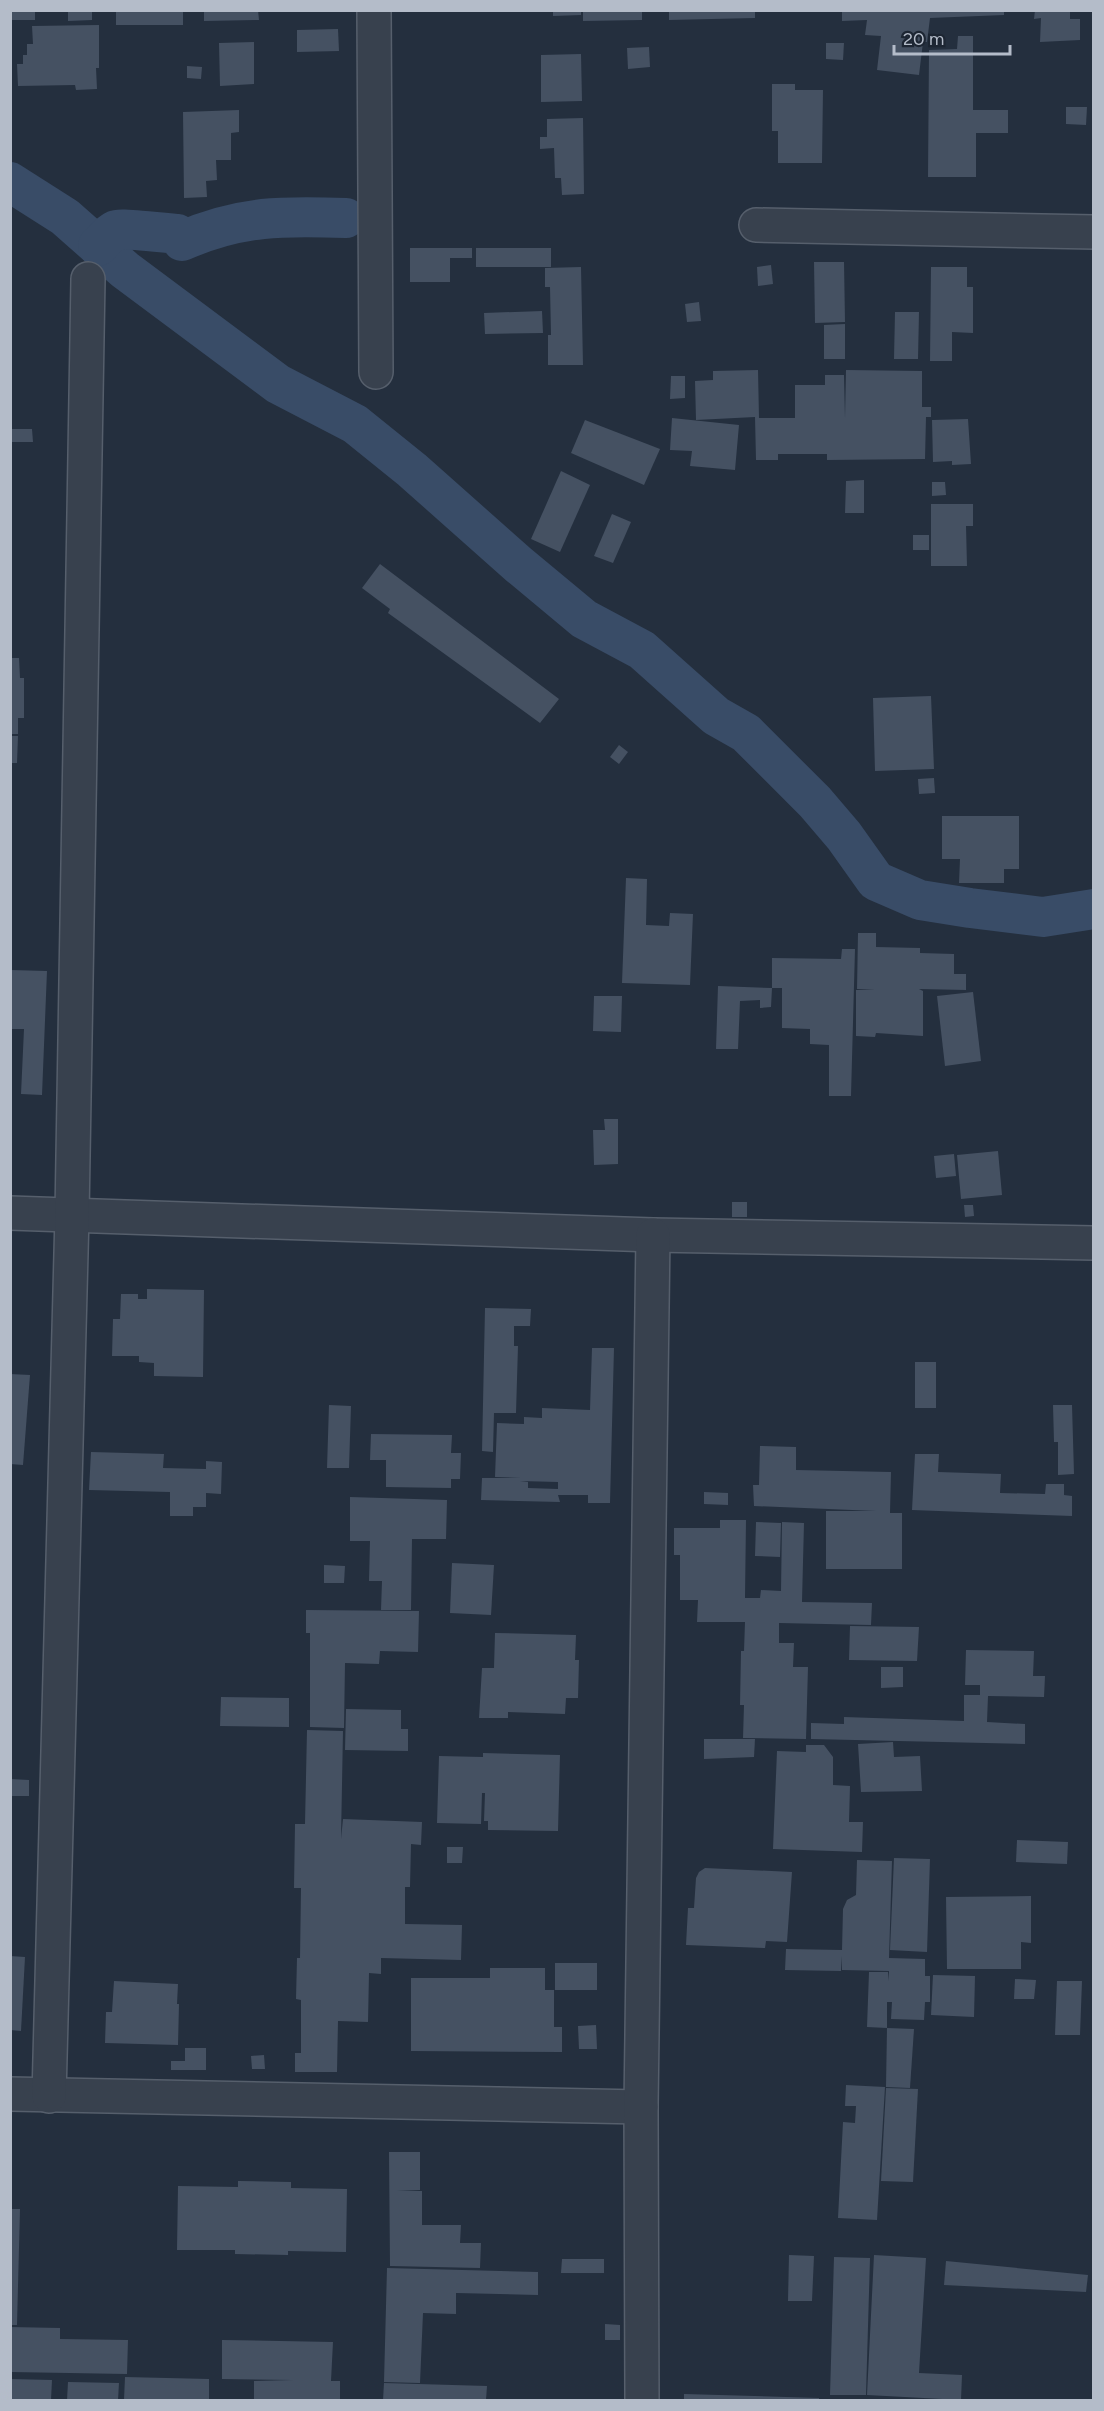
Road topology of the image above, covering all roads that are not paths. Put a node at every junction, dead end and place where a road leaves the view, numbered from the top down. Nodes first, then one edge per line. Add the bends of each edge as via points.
1 (374, 10) edge
2 (756, 225) dead end
3 (1094, 232) edge
4 (88, 279) dead end
5 (376, 372) dead end
6 (10, 1213) edge
7 (72, 1215) junction
8 (653, 1235) junction
9 (1094, 1243) edge
10 (10, 2094) edge
11 (49, 2096) junction
12 (641, 2107) junction
13 (642, 2400) edge

1 - 5 street
2 - 3 street
4 - 7 street
6 - 7 street
7 - 8 street
7 - 11 street
8 - 9 street
8 - 12 street
10 - 11 street
11 - 12 street
12 - 13 street

